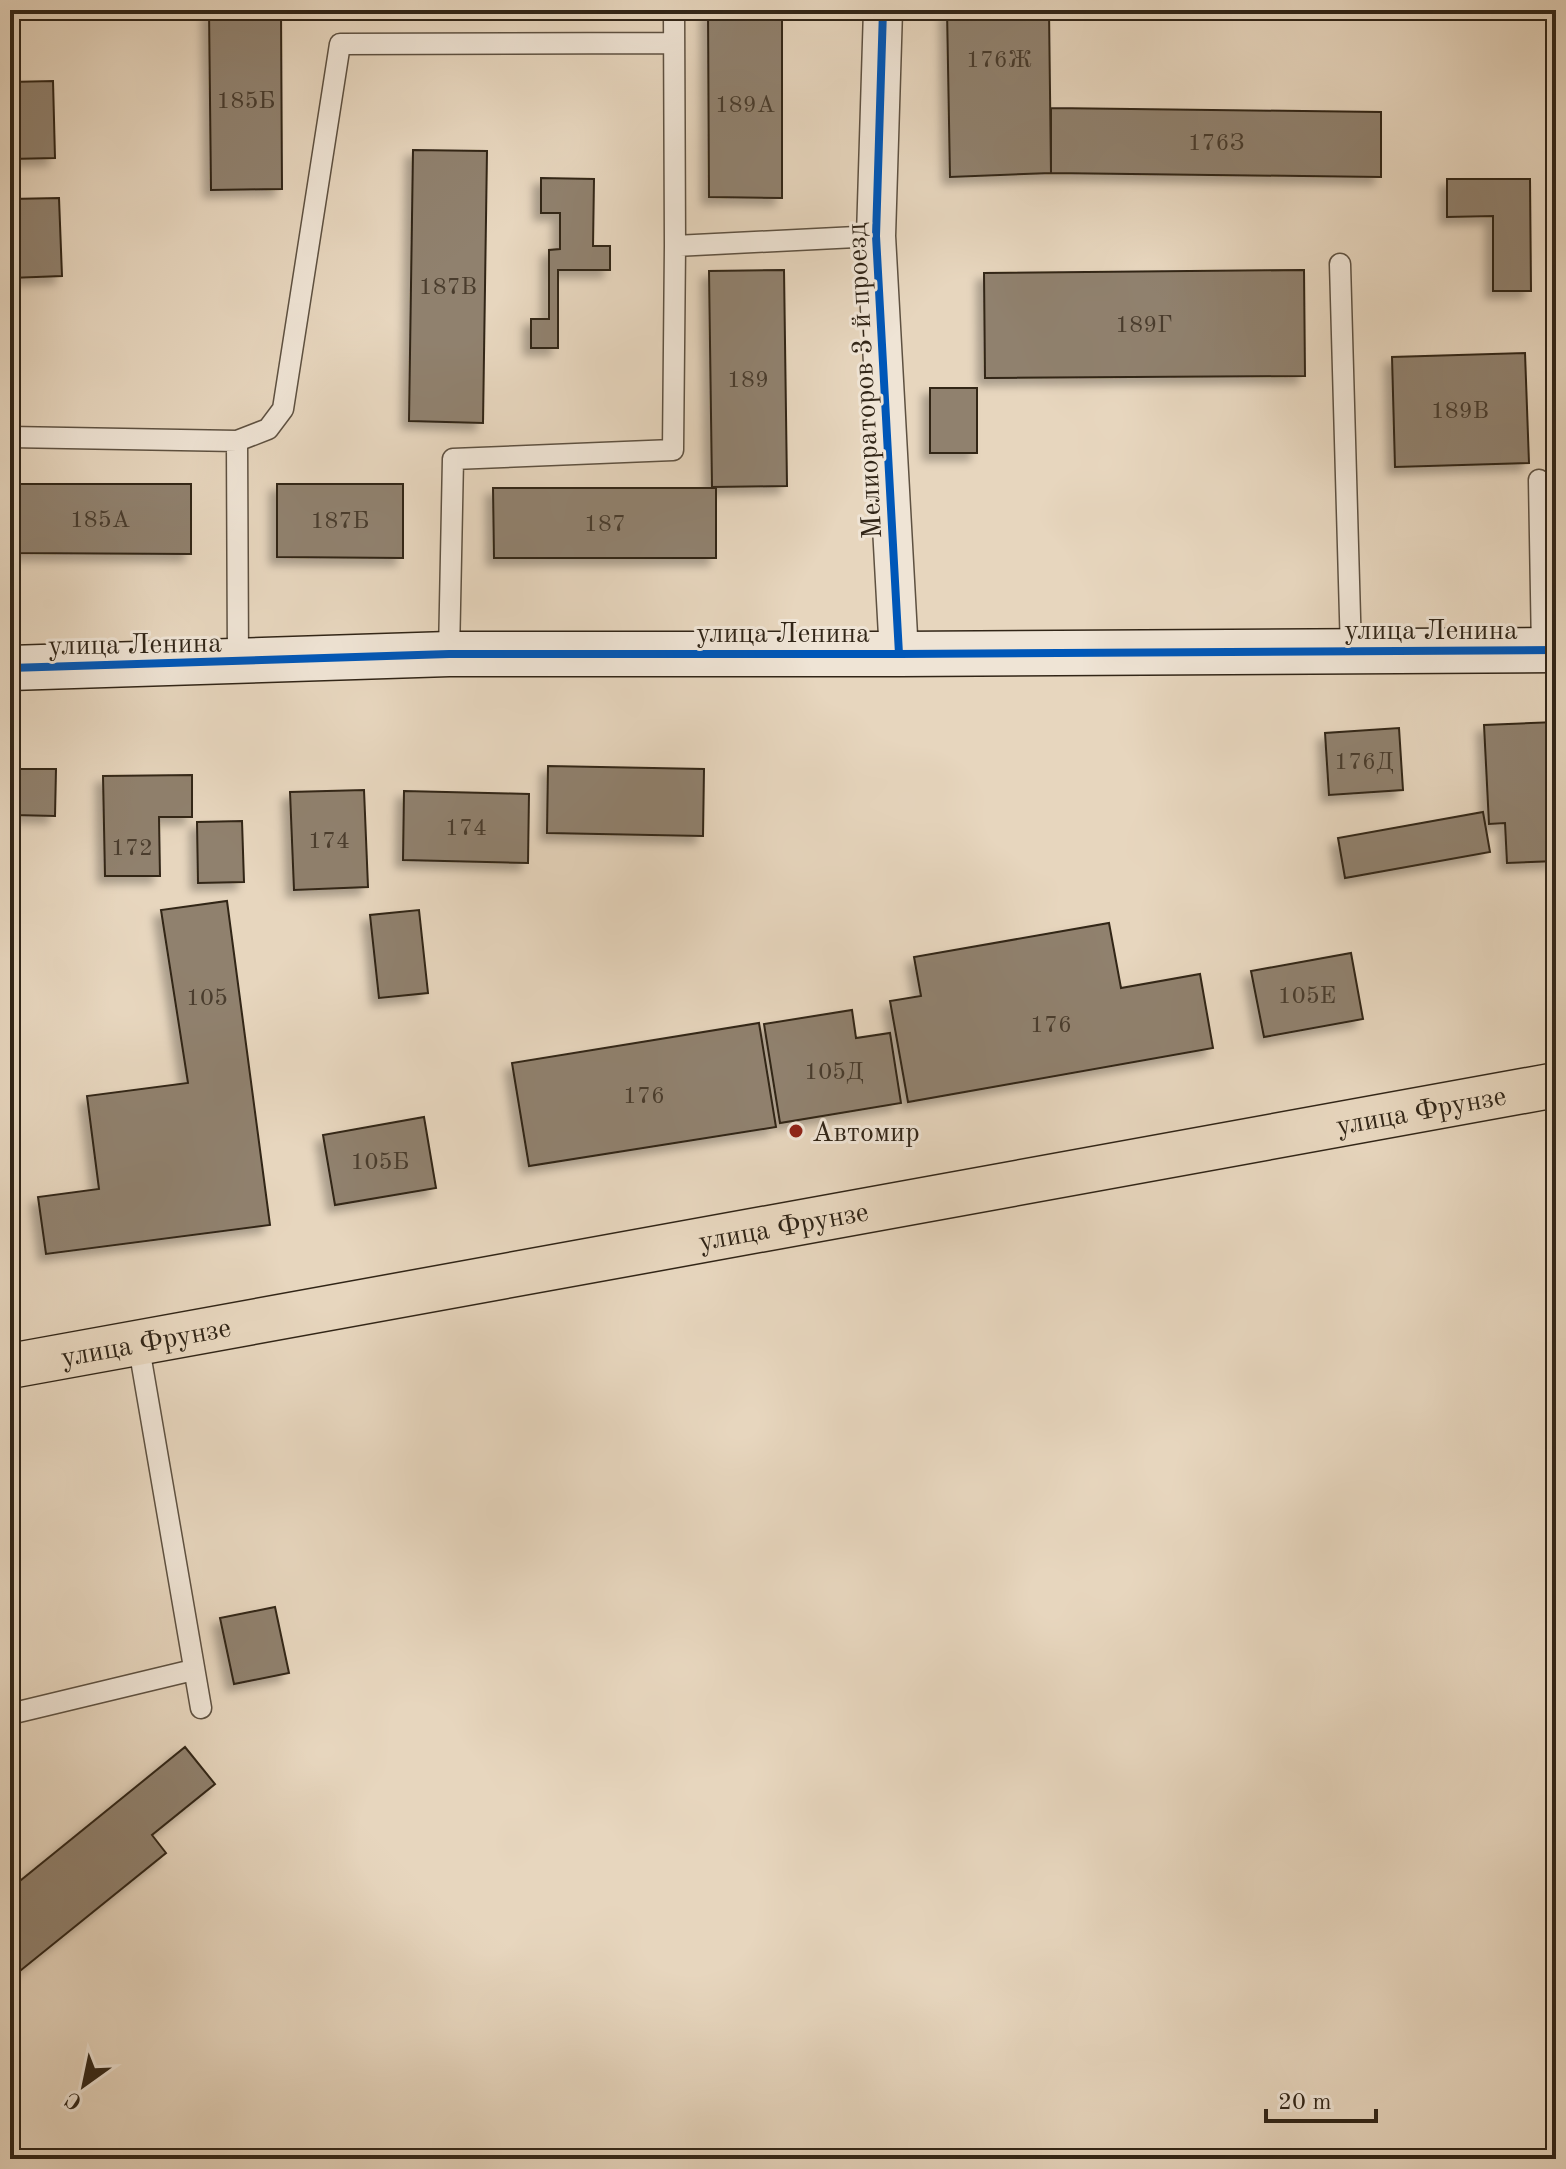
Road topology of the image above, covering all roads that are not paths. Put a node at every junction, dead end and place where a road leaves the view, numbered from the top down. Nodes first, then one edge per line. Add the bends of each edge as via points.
1 (674, 10) edge
2 (883, 10) edge
3 (674, 43) junction
4 (876, 236) junction
5 (675, 246) junction
6 (1340, 264) dead end
7 (10, 437) edge
8 (237, 441) junction
9 (1539, 480) dead end
10 (1549, 650) edge
11 (1351, 652) junction
12 (449, 654) junction
13 (899, 654) junction
14 (238, 662) junction
15 (10, 668) edge
16 (1556, 1085) edge
17 (138, 1342) junction
18 (10, 1366) edge
19 (193, 1670) junction
20 (201, 1708) dead end
21 (10, 1714) edge

1 - 3 lane
2 - 4 street, Мелиораторов 3-й проезд
3 - 5 lane
3 - 8 lane via 340,44 283,409 268,429
4 - 5 lane
4 - 13 street, Мелиораторов 3-й проезд
5 - 12 lane via 673,450 453,459
6 - 11 lane
7 - 8 lane
8 - 14 lane
9 - 10 lane
10 - 11 street, улица Ленина
11 - 13 street, улица Ленина
12 - 13 street, улица Ленина
12 - 14 street, улица Ленина
14 - 15 street, улица Ленина
16 - 17 main road, улица Фрунзе
17 - 18 main road, улица Фрунзе
17 - 19 lane
19 - 20 lane
19 - 21 lane

